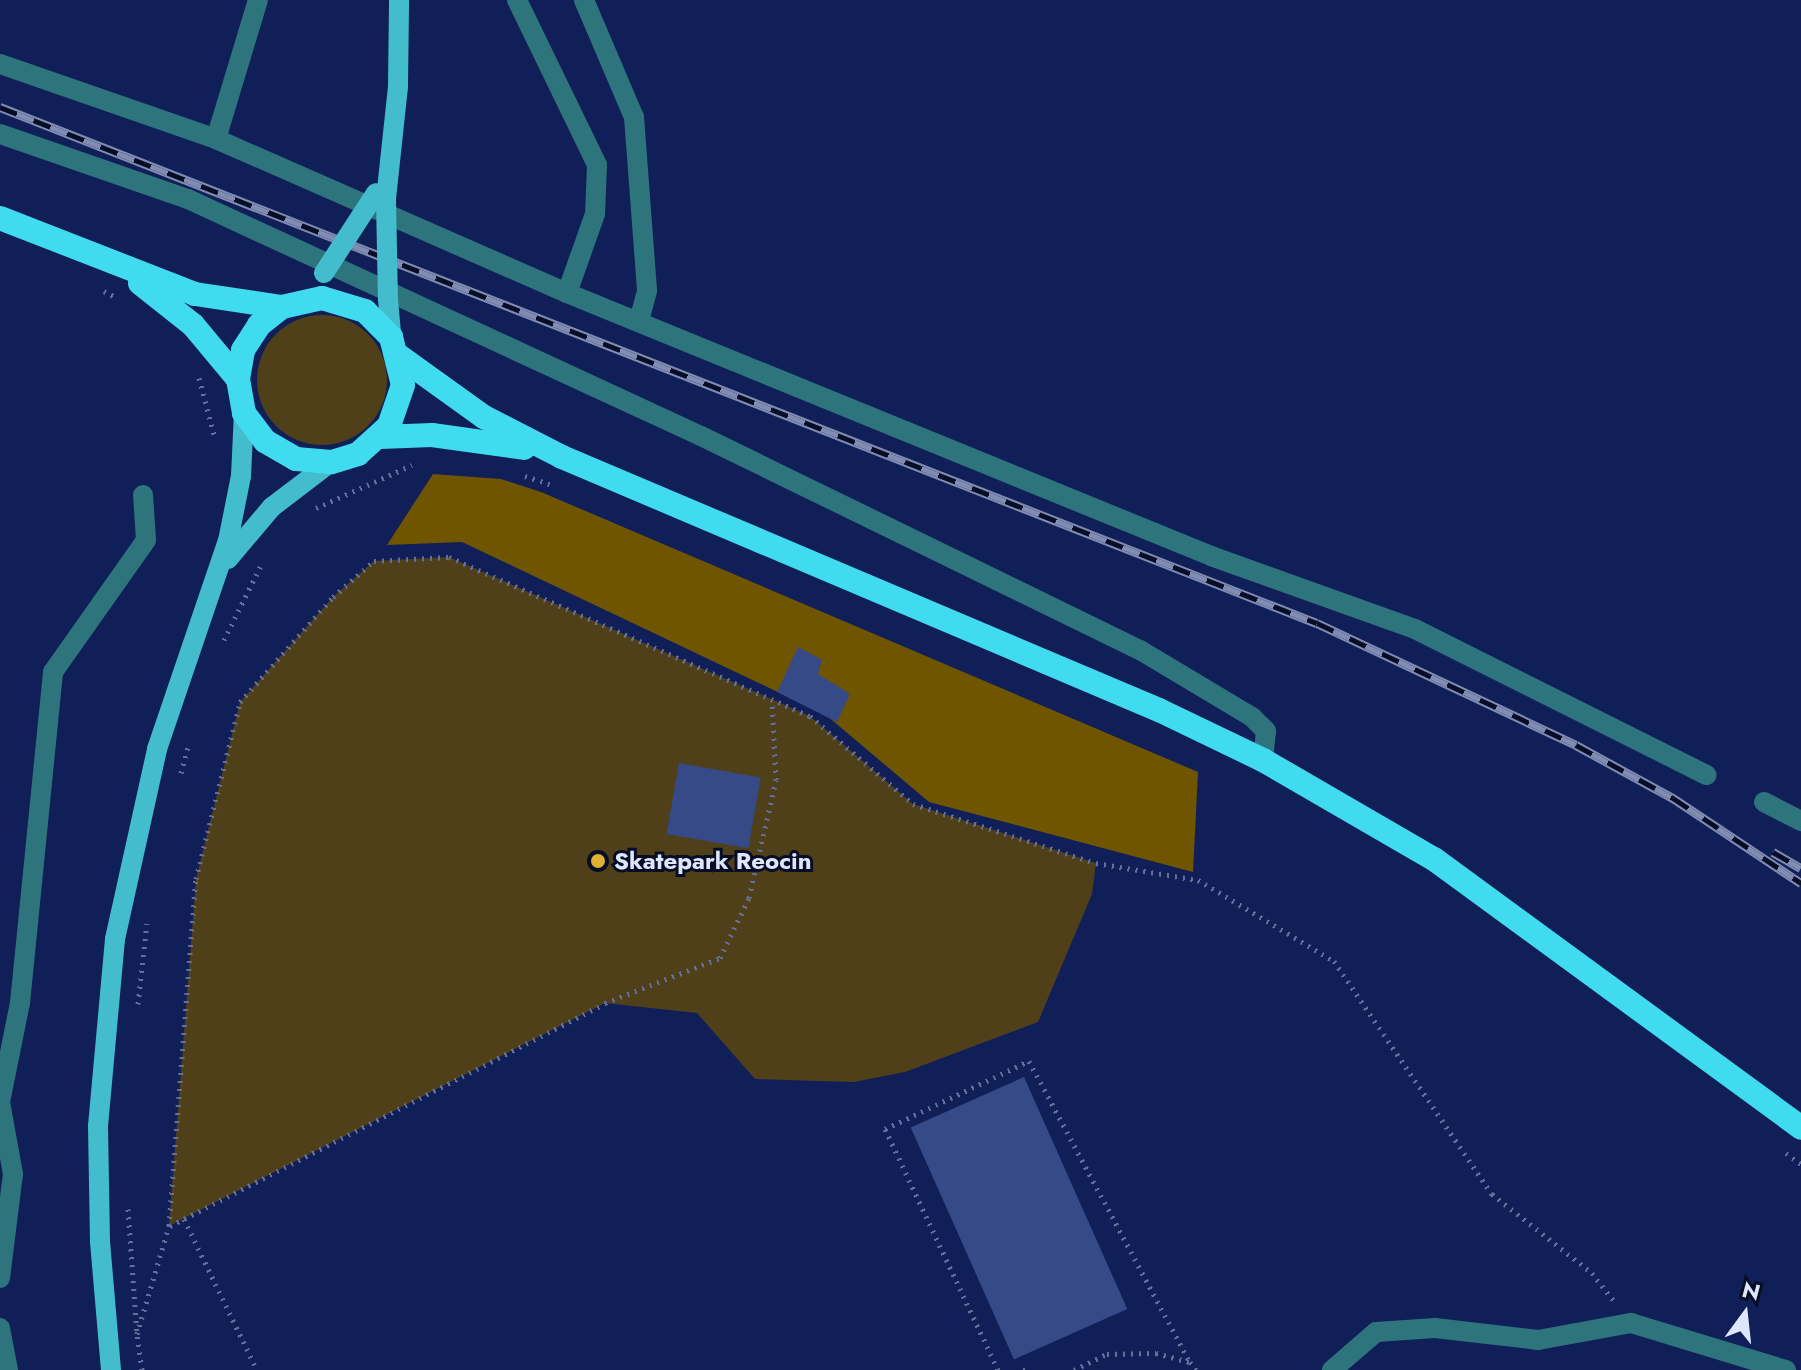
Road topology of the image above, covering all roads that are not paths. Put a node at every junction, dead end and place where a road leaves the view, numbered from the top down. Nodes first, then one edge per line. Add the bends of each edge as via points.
1 (258, 0) edge
2 (399, 0) edge
3 (517, 0) edge
4 (584, 0) edge
5 (0, 64) edge
6 (0, 134) edge
7 (216, 139) junction
8 (381, 196) junction
9 (0, 218) edge
10 (112, 264) junction
11 (567, 293) junction
12 (307, 299) junction
13 (282, 307) junction
14 (639, 320) junction
15 (395, 346) junction
16 (238, 379) junction
17 (244, 413) junction
18 (380, 437) junction
19 (562, 457) junction
20 (331, 462) junction
21 (143, 495) dead end
22 (219, 572) junction
23 (1263, 760) junction
24 (1706, 775) dead end
25 (1764, 802) dead end
26 (1801, 821) edge
27 (1795, 1136) edge
28 (0, 1278) edge
29 (0, 1328) edge
30 (8, 1370) edge
31 (111, 1370) edge
32 (1332, 1370) edge
33 (1786, 1370) edge

1 - 7 street
2 - 8 main road via 398,86
3 - 11 street via 597,165 595,214
4 - 14 street via 634,117 647,291
5 - 7 street
6 - 23 street via 188,199 701,436 1140,650 1252,717 1266,731
7 - 11 street
8 - 12 main road, bridge
8 - 15 main road, bridge
9 - 10 highway
10 - 13 highway via 195,294
10 - 16 highway via 193,325
11 - 14 street
12 - 13 highway
12 - 15 highway via 352,304 377,320
13 - 16 highway via 250,337
14 - 24 street via 1211,556 1415,629
15 - 18 highway via 401,400
15 - 19 highway via 484,417
16 - 17 highway
17 - 20 highway via 280,452
17 - 22 main road via 236,511
18 - 19 highway via 472,439
18 - 20 highway via 358,454
19 - 23 highway via 1145,703
20 - 22 main road via 272,507
21 - 28 street via 146,540 53,672 20,1003 0,1102 13,1174
22 - 31 main road via 157,749 113,953 98,1126 100,1241
23 - 27 highway via 1434,859
25 - 26 street
29 - 30 street
32 - 33 street via 1376,1332 1435,1328 1538,1340 1631,1323

